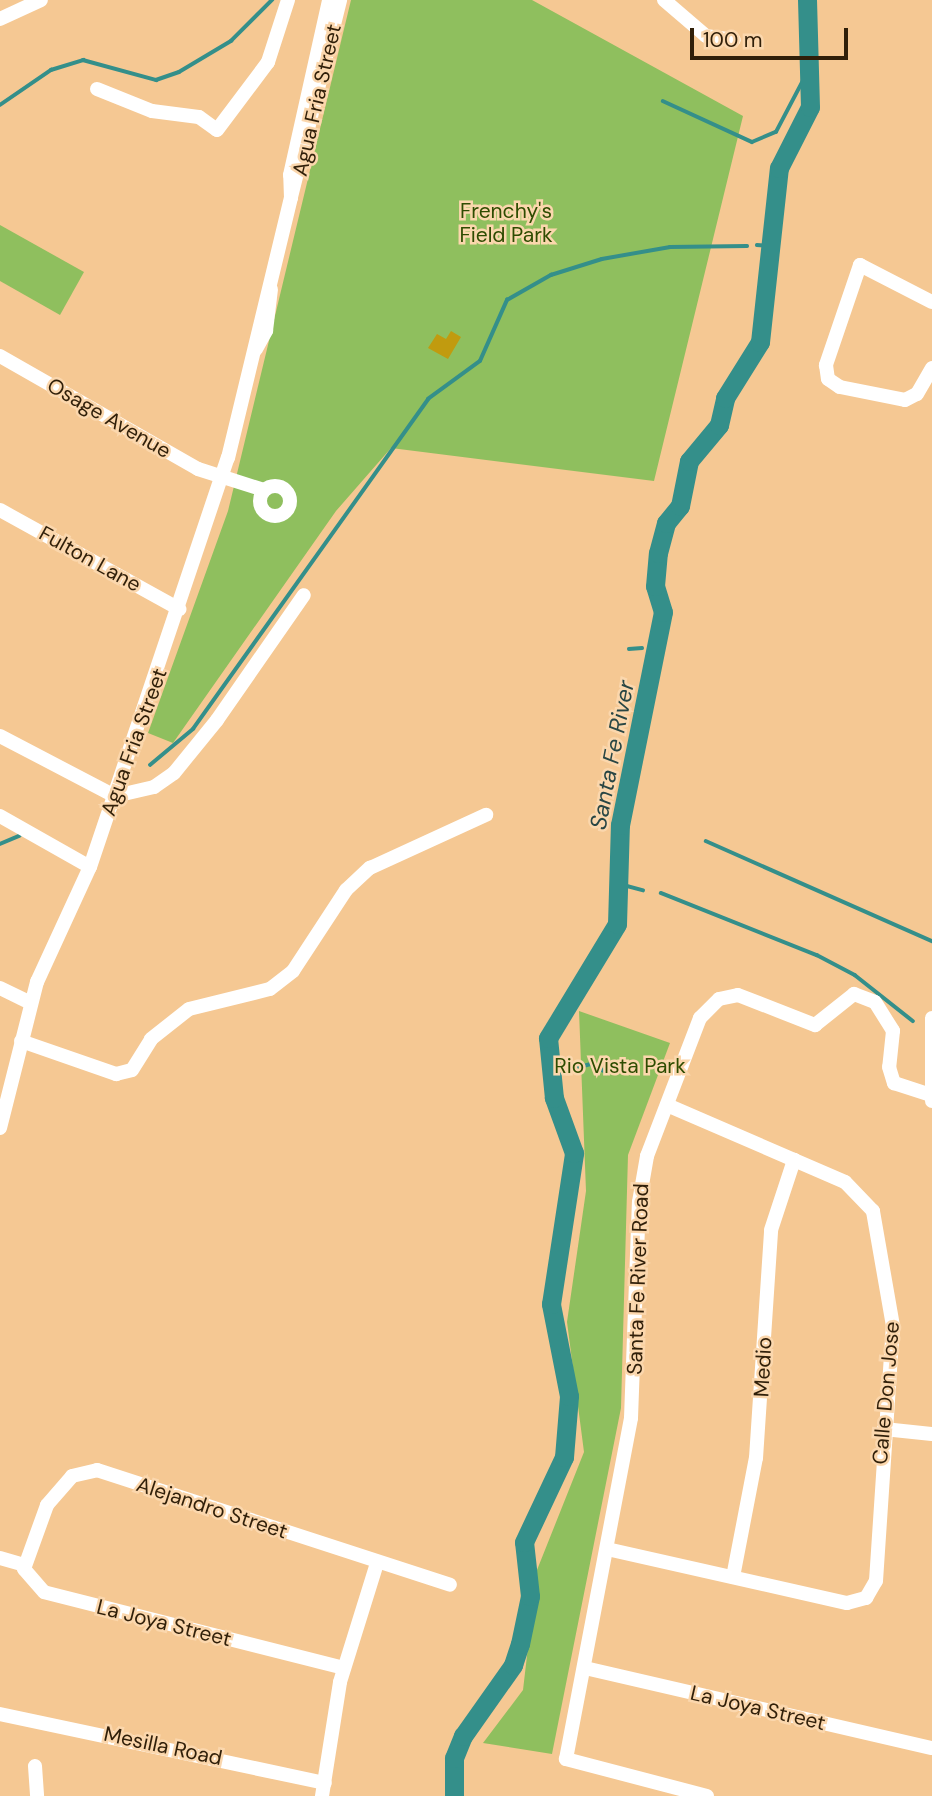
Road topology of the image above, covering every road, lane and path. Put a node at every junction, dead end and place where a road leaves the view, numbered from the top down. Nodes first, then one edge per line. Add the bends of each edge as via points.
1 (41, 0) edge
2 (288, 0) edge
3 (329, 0) edge
4 (340, 0) edge
5 (664, 0) edge
6 (0, 19) edge
7 (734, 40) dead end
8 (97, 89) dead end
9 (291, 198) junction
10 (932, 302) edge
11 (0, 357) edge
12 (932, 368) edge
13 (928, 386) edge
14 (220, 477) junction
15 (264, 490) dead end
16 (0, 509) edge
17 (304, 595) dead end
18 (179, 609) junction
19 (0, 736) edge
20 (115, 796) junction
21 (486, 815) dead end
22 (0, 816) edge
23 (90, 867) junction
24 (0, 988) edge
25 (31, 1003) junction
26 (932, 1018) edge
27 (21, 1041) junction
28 (931, 1099) edge
29 (667, 1105) junction
30 (0, 1128) edge
31 (794, 1160) junction
32 (884, 1429) junction
33 (932, 1434) edge
34 (607, 1549) junction
35 (0, 1558) edge
36 (377, 1563) junction
37 (24, 1564) junction
38 (733, 1577) junction
39 (450, 1585) dead end
40 (344, 1668) junction
41 (584, 1668) junction
42 (0, 1714) edge
43 (932, 1748) edge
44 (35, 1766) dead end
45 (323, 1790) edge
46 (37, 1796) edge
47 (707, 1796) edge

1 - 6 street
2 - 8 street via 268,62 217,130 199,117 152,110
3 - 9 street, Agua Fria Street via 290,176
4 - 9 street, Agua Fria Street via 301,180
5 - 7 street via 706,36
9 - 14 street, Agua Fria Street via 271,282 271,311 255,351
10 - 13 street via 860,265 825,365 828,379 905,400
11 - 14 street, Osage Avenue
12 - 13 street
14 - 15 street, Osage Avenue
14 - 18 street, Agua Fria Street
16 - 18 street, Fulton Lane
17 - 20 street via 174,773 154,786
18 - 20 street, Agua Fria Street
19 - 20 street
20 - 23 street, Agua Fria Street
21 - 27 street via 370,868 346,890 293,971 270,989 189,1009 151,1039 132,1070 116,1074
22 - 23 street
23 - 25 street, Agua Fria Street
24 - 25 street
25 - 27 street, Agua Fria Street
26 - 28 street
27 - 30 street, Agua Fria Street
28 - 29 street, Santa Fe River Road via 894,1083 889,1067 893,1031 875,1002 854,994 815,1025 738,995 719,999 700,1018
29 - 31 street, Calle Don Jose
29 - 34 street, Santa Fe River Road via 640,1189 631,1418
31 - 32 street, Calle Don Jose via 852,1186 876,1219 893,1319
31 - 38 street, Medio via 771,1230 756,1458
32 - 33 street
32 - 38 street, Calle Don Jose via 876,1581 870,1602 847,1603
34 - 38 street, Calle Don Jose
34 - 41 street, Santa Fe River Road
35 - 37 street
36 - 37 street, Alejandro Street via 90,1469 72,1476 50,1500
36 - 39 street, Alejandro Street
36 - 40 street
37 - 40 street, La Joya Street via 30,1582 54,1596
40 - 45 street
41 - 43 street, La Joya Street
41 - 47 street, Santa Fe River Road via 566,1759
42 - 45 street, Mesilla Road
44 - 46 street

